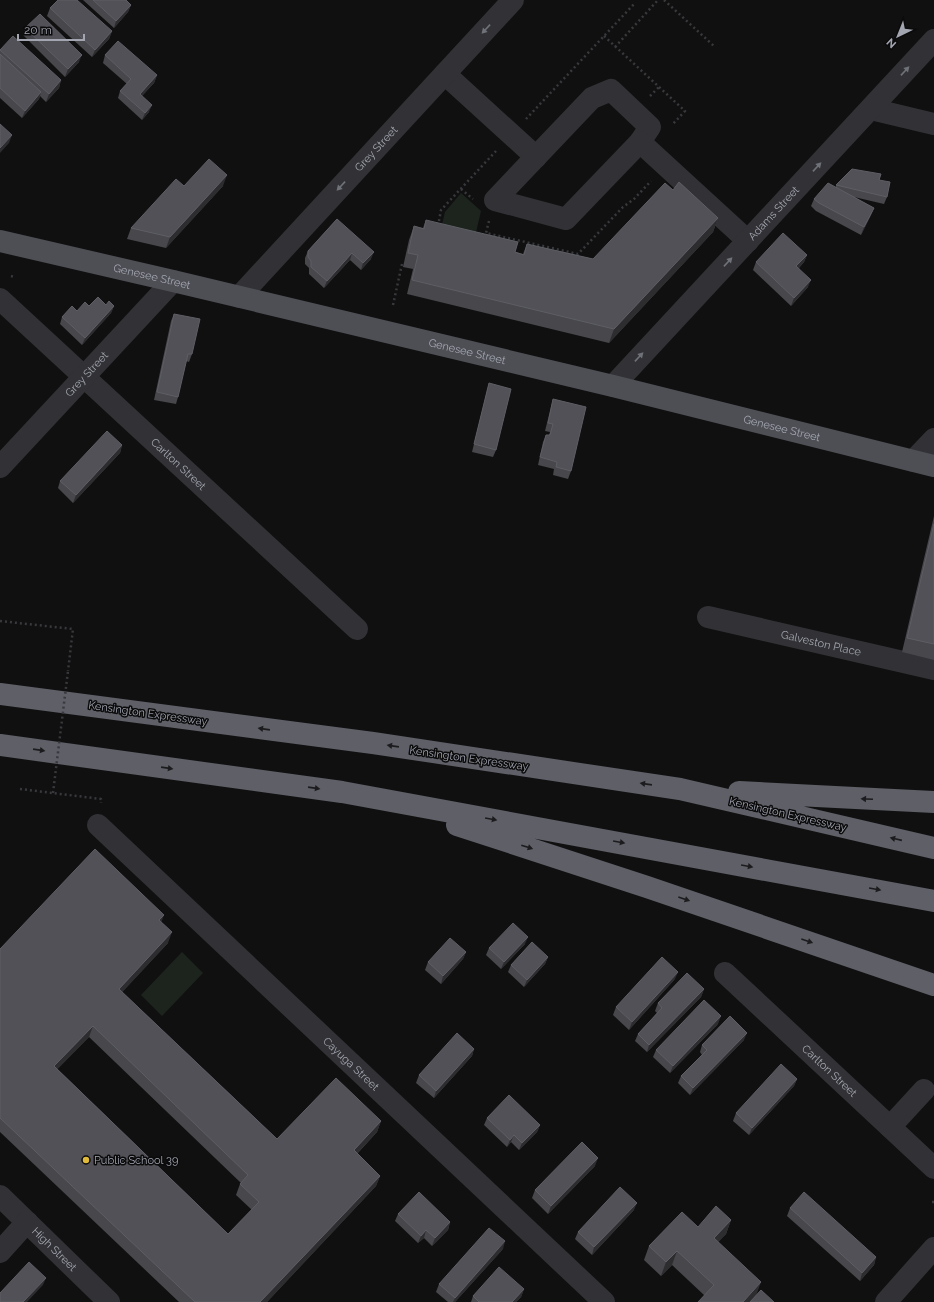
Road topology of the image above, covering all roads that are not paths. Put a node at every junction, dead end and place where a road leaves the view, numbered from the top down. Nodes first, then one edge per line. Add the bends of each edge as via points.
1 (513, 0) edge
2 (934, 40) edge
3 (445, 74) junction
4 (870, 109) junction
5 (934, 124) edge
6 (640, 142) junction
7 (536, 157) junction
8 (0, 241) edge
9 (748, 241) junction
10 (172, 281) junction
11 (239, 297) junction
12 (0, 299) edge
13 (84, 377) junction
14 (613, 386) junction
15 (934, 439) edge
16 (913, 461) junction
17 (934, 466) edge
18 (0, 467) edge
19 (708, 617) dead end
20 (357, 630) dead end
21 (934, 669) edge
22 (0, 694) edge
23 (0, 745) edge
24 (680, 789) junction
25 (342, 792) junction
26 (934, 802) edge
27 (98, 825) dead end
28 (934, 848) edge
29 (934, 901) edge
30 (725, 973) dead end
31 (934, 985) edge
32 (924, 1090) dead end
33 (890, 1127) junction
34 (934, 1168) edge
35 (0, 1196) edge
36 (27, 1222) junction
37 (934, 1248) edge
38 (0, 1252) edge
39 (109, 1302) edge
40 (604, 1302) edge
41 (886, 1302) edge

1 -> 3 street, Grey Street
4 -> 2 street, Adams Street
3 - 7 street
3 -> 11 street, Grey Street
4 - 5 street
9 -> 4 street, Adams Street
6 - 7 street via 650,127 611,90 592,98
6 - 7 street via 566,219 495,200
6 - 9 street
8 - 10 main road, Genesee Street
14 -> 9 street, Adams Street
10 - 11 main road, Genesee Street
10 - 13 street, Grey Street
11 - 14 main road, Genesee Street
12 - 13 street, Carlton Street
13 - 18 street, Grey Street
13 - 20 street, Carlton Street
14 - 16 main road, Genesee Street
15 - 16 street
16 - 17 main road, Genesee Street
19 - 21 street, Galveston Place
24 -> 22 highway, Kensington Expressway via 373,743
23 -> 25 highway
26 -> 24 highway
28 -> 24 highway, Kensington Expressway
25 -> 29 highway
25 -> 31 highway via 493,836
27 - 40 street, Cayuga Street
30 - 33 street, Carlton Street
32 - 33 street
33 - 34 street, Carlton Street
35 - 36 street, High Street
36 - 38 street
36 - 39 street, High Street
37 - 41 street

